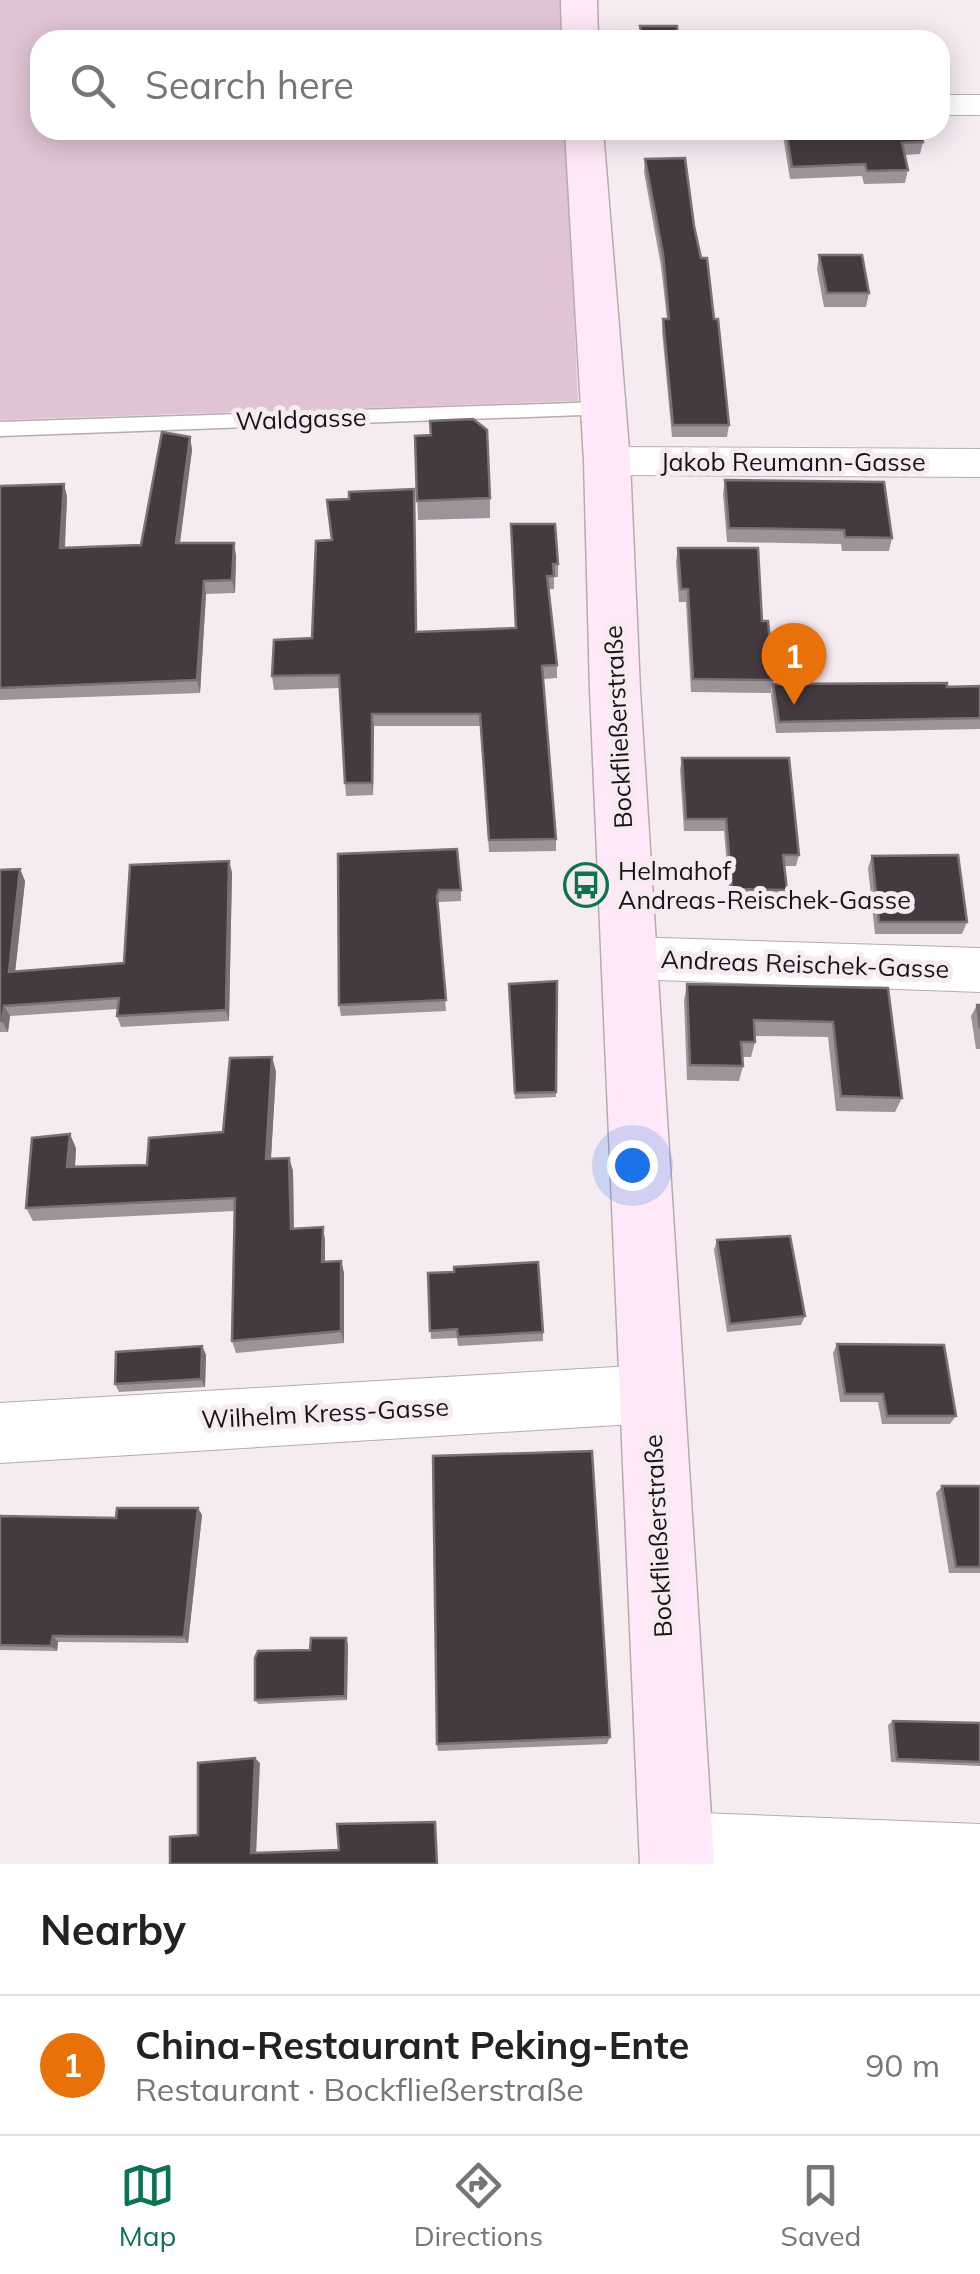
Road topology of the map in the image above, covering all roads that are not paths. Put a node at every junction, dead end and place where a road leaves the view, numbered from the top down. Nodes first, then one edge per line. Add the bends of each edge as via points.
1 (579, 0) edge
2 (580, 30) edge
3 (950, 105) edge
4 (980, 105) edge
5 (585, 140) edge
6 (0, 429) edge
7 (605, 435) junction
8 (980, 463) edge
9 (631, 958) junction
10 (980, 970) edge
11 (650, 1394) junction
12 (0, 1433) edge
13 (677, 1855) edge
14 (980, 1858) edge

1 - 2 main road
3 - 4 street
5 - 7 main road, Bockfließerstraße
6 - 7 lane, Waldgasse
7 - 8 street, Jakob Reumann-Gasse
7 - 9 main road, Bockfließerstraße
9 - 10 street, Andreas Reischek-Gasse
9 - 11 main road, Bockfließerstraße
11 - 12 street, Wilhelm Kress-Gasse
11 - 13 main road, Bockfließerstraße
13 - 14 street

